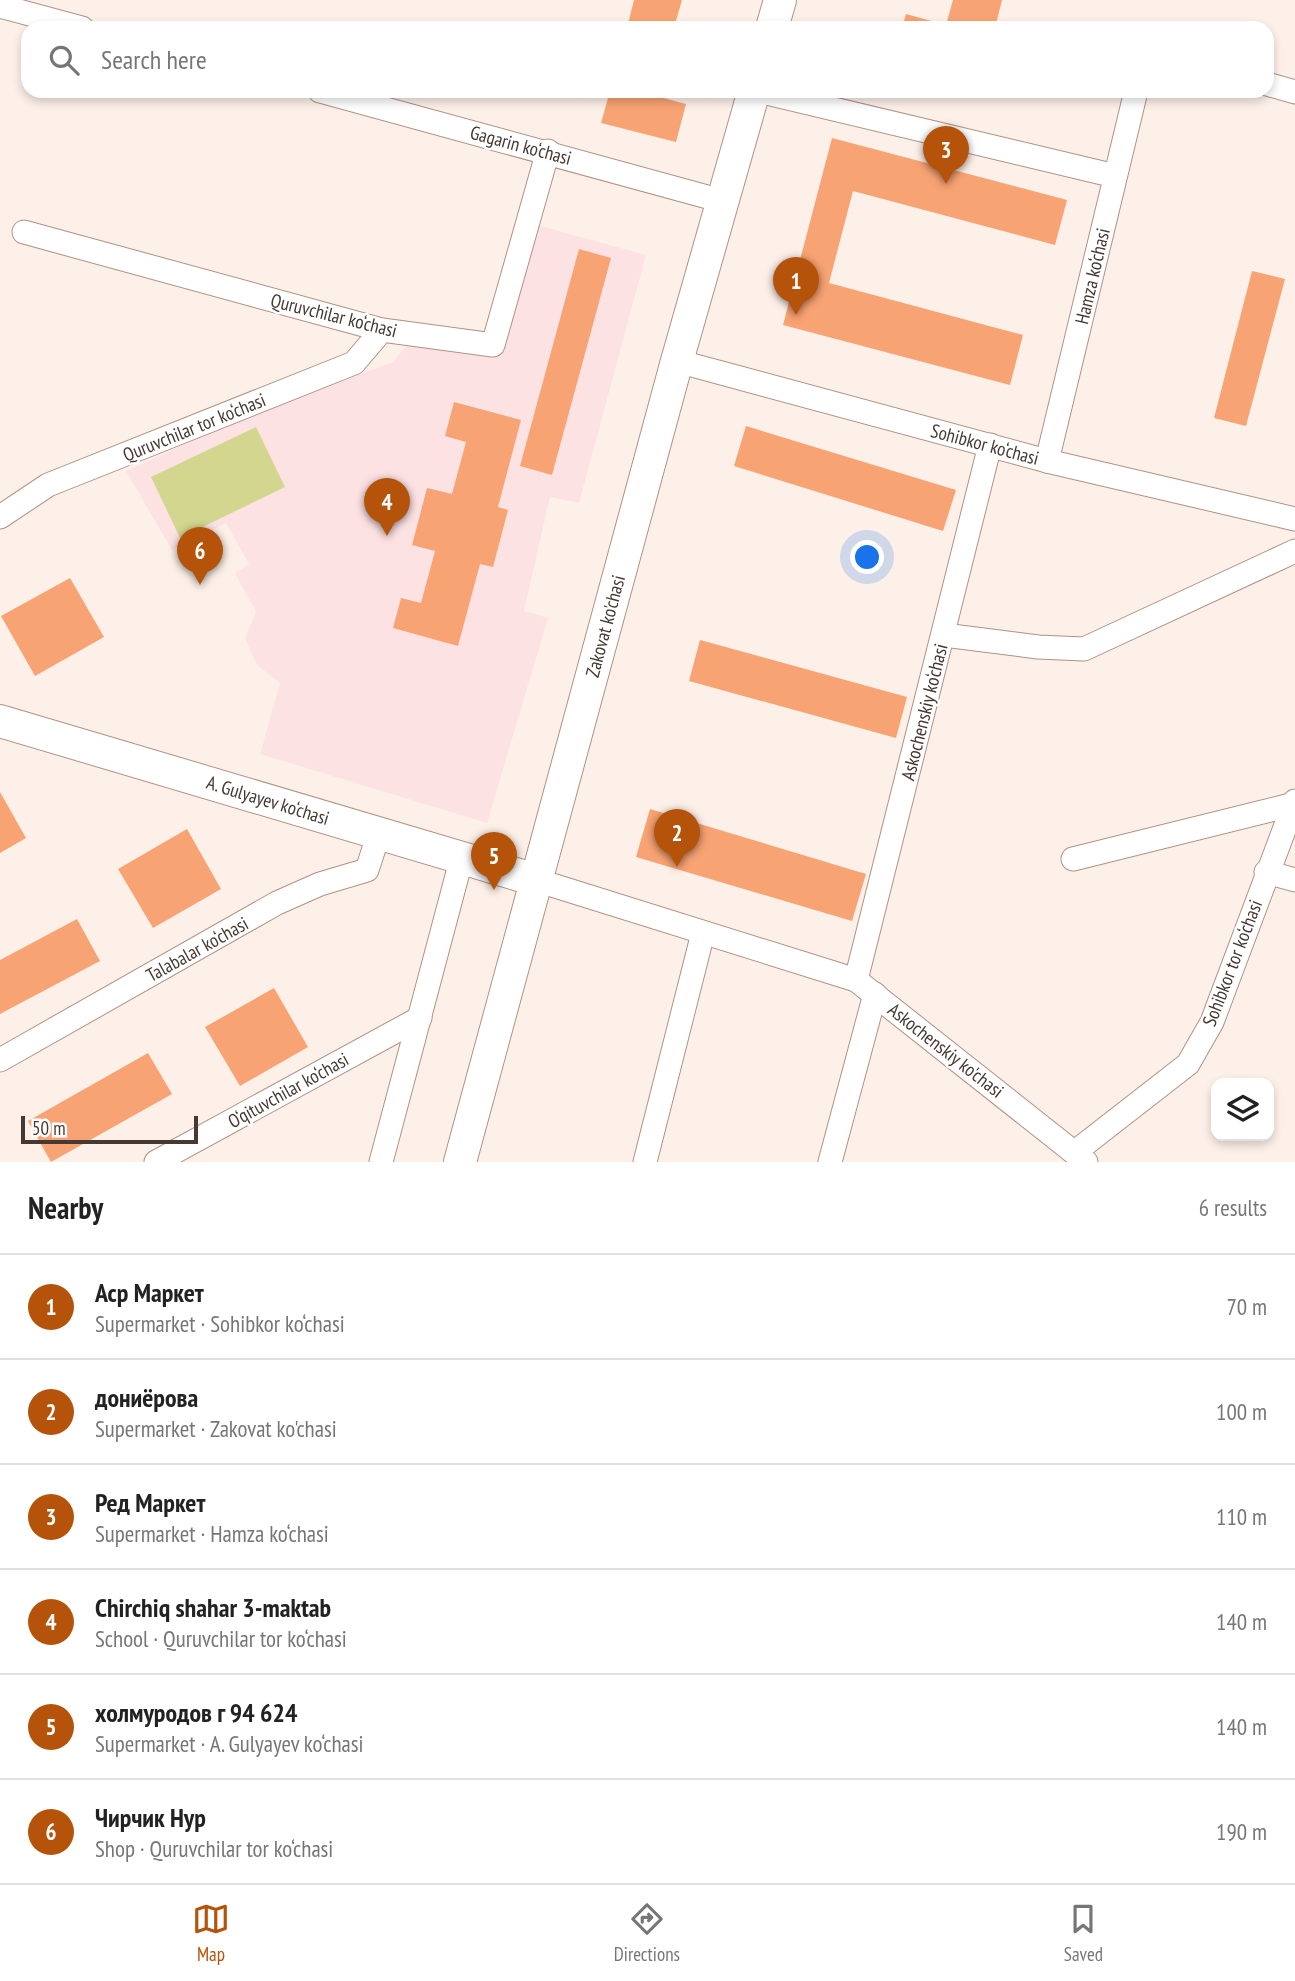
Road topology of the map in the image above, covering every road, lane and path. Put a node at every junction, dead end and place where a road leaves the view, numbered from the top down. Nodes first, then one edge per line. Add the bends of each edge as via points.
1 (780, 0) edge
2 (0, 6) edge
3 (56, 21) edge
4 (774, 21) edge
5 (1274, 86) edge
6 (1295, 92) edge
7 (346, 98) edge
8 (754, 98) edge
9 (786, 98) edge
10 (1134, 98) edge
11 (548, 152) junction
12 (1115, 176) junction
13 (722, 201) junction
14 (24, 232) dead end
15 (382, 330) junction
16 (677, 361) junction
17 (990, 445) junction
18 (1047, 461) junction
19 (0, 517) edge
20 (1295, 519) edge
21 (1295, 551) edge
22 (944, 635) junction
23 (0, 721) edge
24 (1295, 803) edge
25 (379, 833) junction
26 (462, 857) junction
27 (1073, 859) dead end
28 (1266, 873) junction
29 (536, 880) junction
30 (1295, 880) edge
31 (703, 933) junction
32 (856, 980) junction
33 (875, 994) junction
34 (420, 1018) junction
35 (0, 1060) edge
36 (1080, 1157) edge
37 (156, 1162) edge
38 (381, 1162) edge
39 (460, 1162) edge
40 (645, 1162) edge
41 (831, 1162) edge

1 - 4 main road
2 - 3 street
5 - 6 street
7 - 11 street, Gagarin ko‘chasi
8 - 13 main road, Zakovat ko'chasi
9 - 12 street
10 - 12 street, Hamza ko‘chasi
11 - 13 street, Gagarin ko‘chasi
11 - 15 street, Quruvchilar ko‘chasi via 493,345
12 - 18 street, Hamza ko‘chasi
13 - 16 main road, Zakovat ko'chasi
14 - 15 street, Quruvchilar ko‘chasi
15 - 19 street, Quruvchilar tor ko‘chasi via 354,363 48,485
16 - 17 street, Sohibkor ko‘chasi
16 - 29 main road, Zakovat ko'chasi
17 - 18 street, Sohibkor ko‘chasi
17 - 22 street, Askochenskiy ko‘chasi
18 - 20 street, Sohibkor ko‘chasi
21 - 22 street via 1084,649
22 - 32 street, Askochenskiy ko‘chasi
23 - 25 main road, A. Gulyayev ko‘chasi
24 - 27 street, Sohibkor tor ko‘chasi
24 - 28 street, Sohibkor tor ko‘chasi
25 - 26 main road, A. Gulyayev ko‘chasi
25 - 35 street, Talabalar ko‘chasi via 367,870 320,884 277,904
26 - 29 main road, A. Gulyayev ko‘chasi
26 - 34 street
28 - 30 street
28 - 36 street, Sohibkor tor ko‘chasi via 1212,1022 1188,1064
29 - 31 street
29 - 39 main road, Zakovat ko'chasi
31 - 32 street
31 - 40 street
32 - 33 street
33 - 36 street, Askochenskiy ko'chasi
33 - 41 street, Askochenskiy ko'chasi
34 - 37 street, O‘qituvchilar ko‘chasi
34 - 38 street

